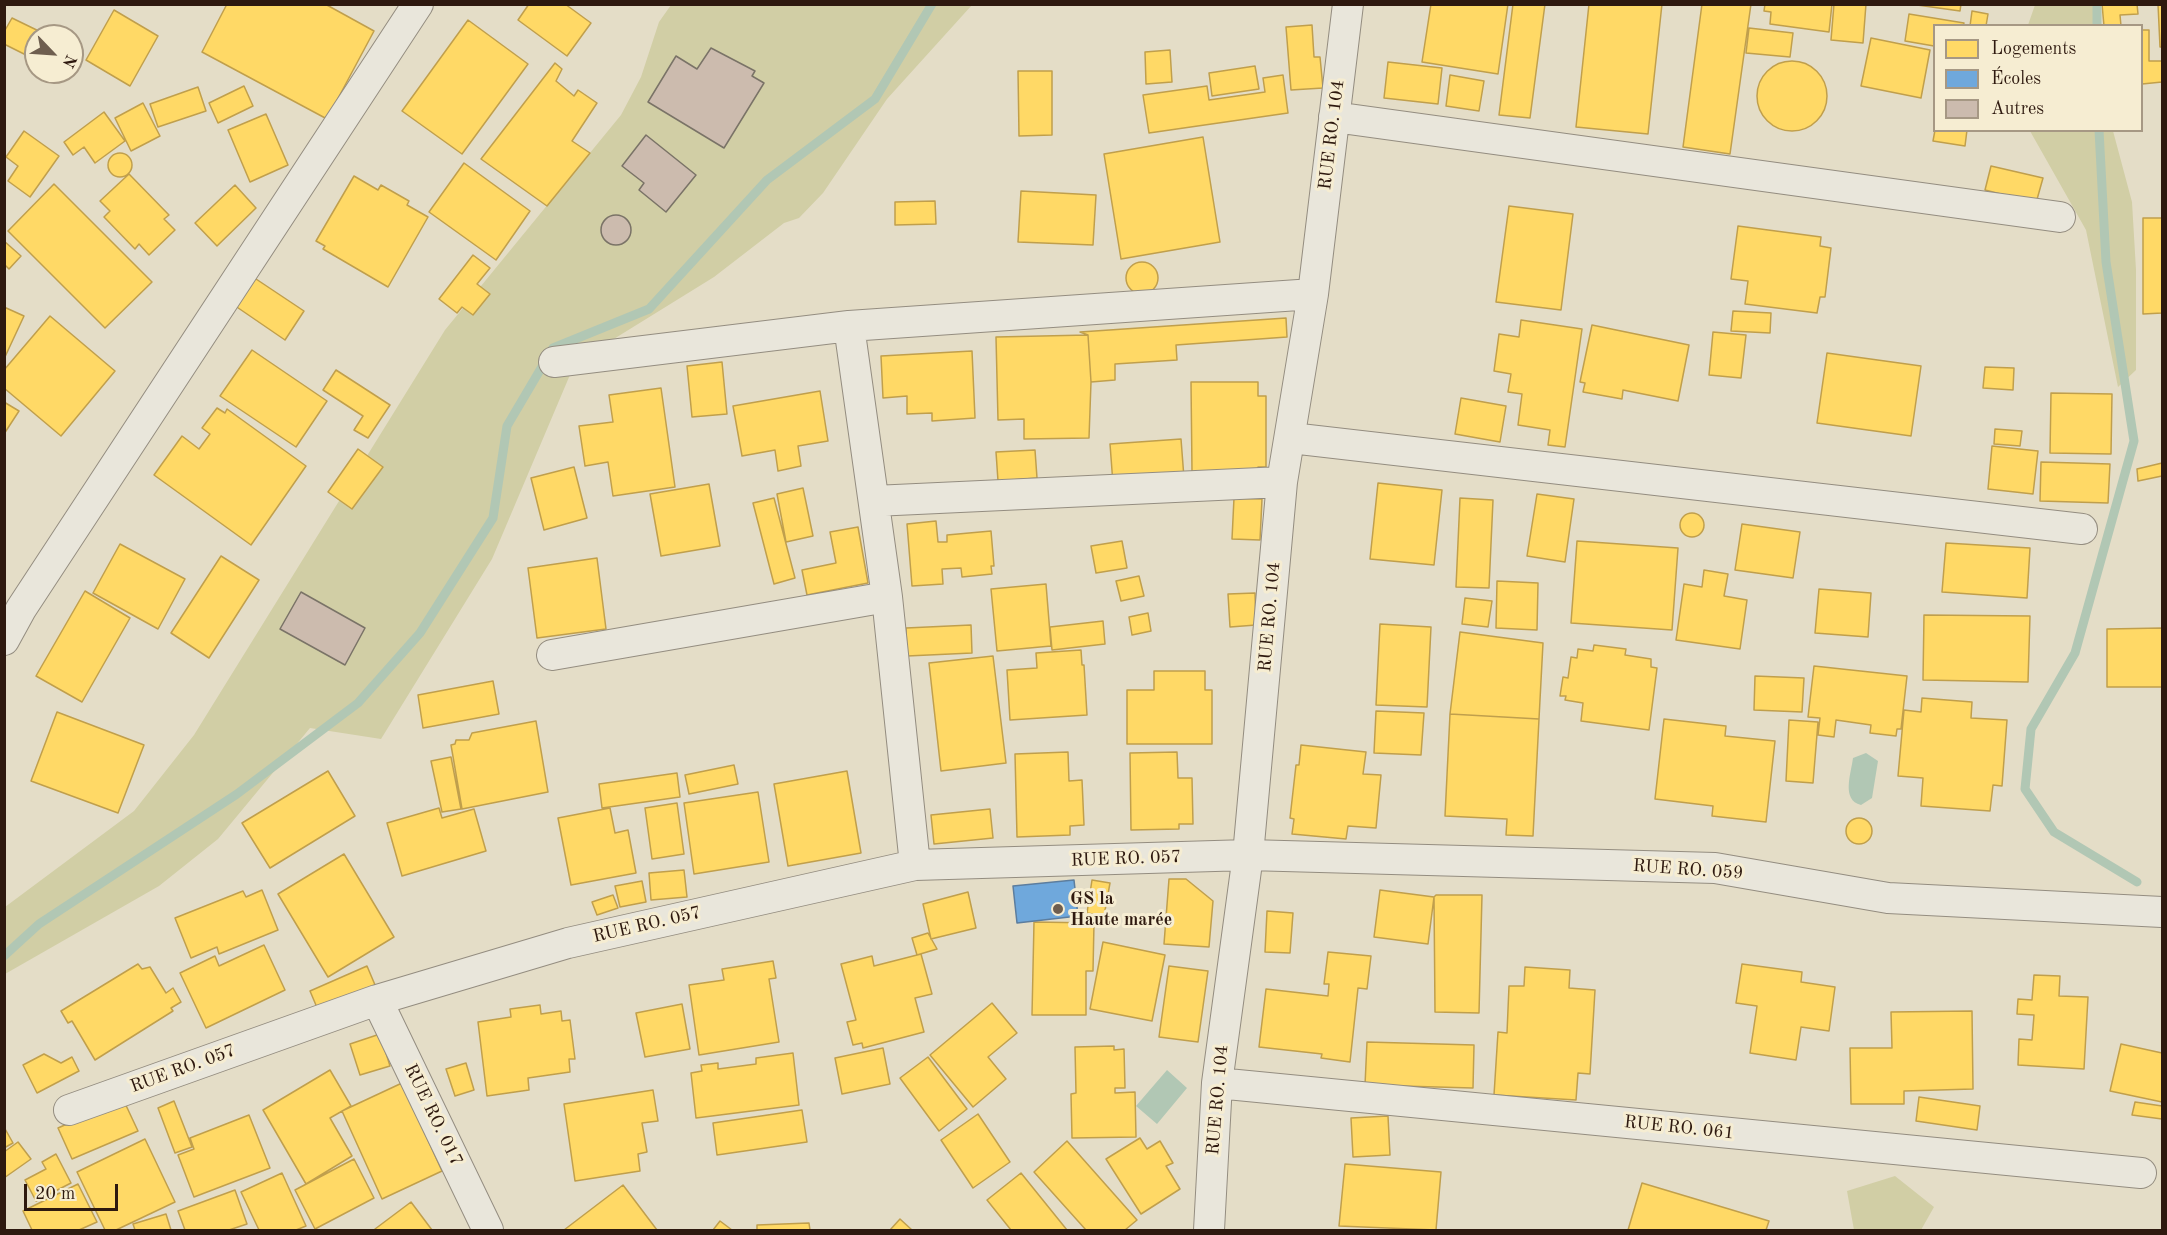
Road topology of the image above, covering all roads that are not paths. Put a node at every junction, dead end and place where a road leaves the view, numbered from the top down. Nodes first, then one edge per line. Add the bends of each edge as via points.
1 (418, 4) edge
2 (1348, 4) edge
3 (1334, 117) junction
4 (2060, 217) dead end
5 (1313, 294) junction
6 (849, 326) junction
7 (554, 362) dead end
8 (1292, 438) junction
9 (1282, 482) junction
10 (874, 501) junction
11 (2082, 529) dead end
12 (887, 597) junction
13 (4, 640) edge
14 (552, 655) dead end
15 (1248, 855) junction
16 (915, 865) junction
17 (2163, 912) edge
18 (377, 1000) junction
19 (1217, 1083) junction
20 (69, 1110) dead end
21 (2141, 1173) dead end
22 (488, 1230) edge
23 (1209, 1230) edge

1 - 13 street
2 - 3 street, RUE RO. 104
3 - 4 street
3 - 5 street, RUE RO. 104
5 - 6 street
5 - 8 street, RUE RO. 104
6 - 7 street
6 - 10 street
8 - 9 street, RUE RO. 104
8 - 11 street
9 - 10 street
9 - 15 street, RUE RO. 104
10 - 12 street
12 - 14 street
12 - 16 street
15 - 16 street, RUE RO. 057
15 - 17 street, RUE RO. 059 via 1715,868 1888,898
15 - 19 street, RUE RO. 104
16 - 18 street, RUE RO. 057 via 568,943
18 - 20 street, RUE RO. 057
18 - 22 street, RUE RO. 017
19 - 21 street, RUE RO. 061
19 - 23 street, RUE RO. 104

